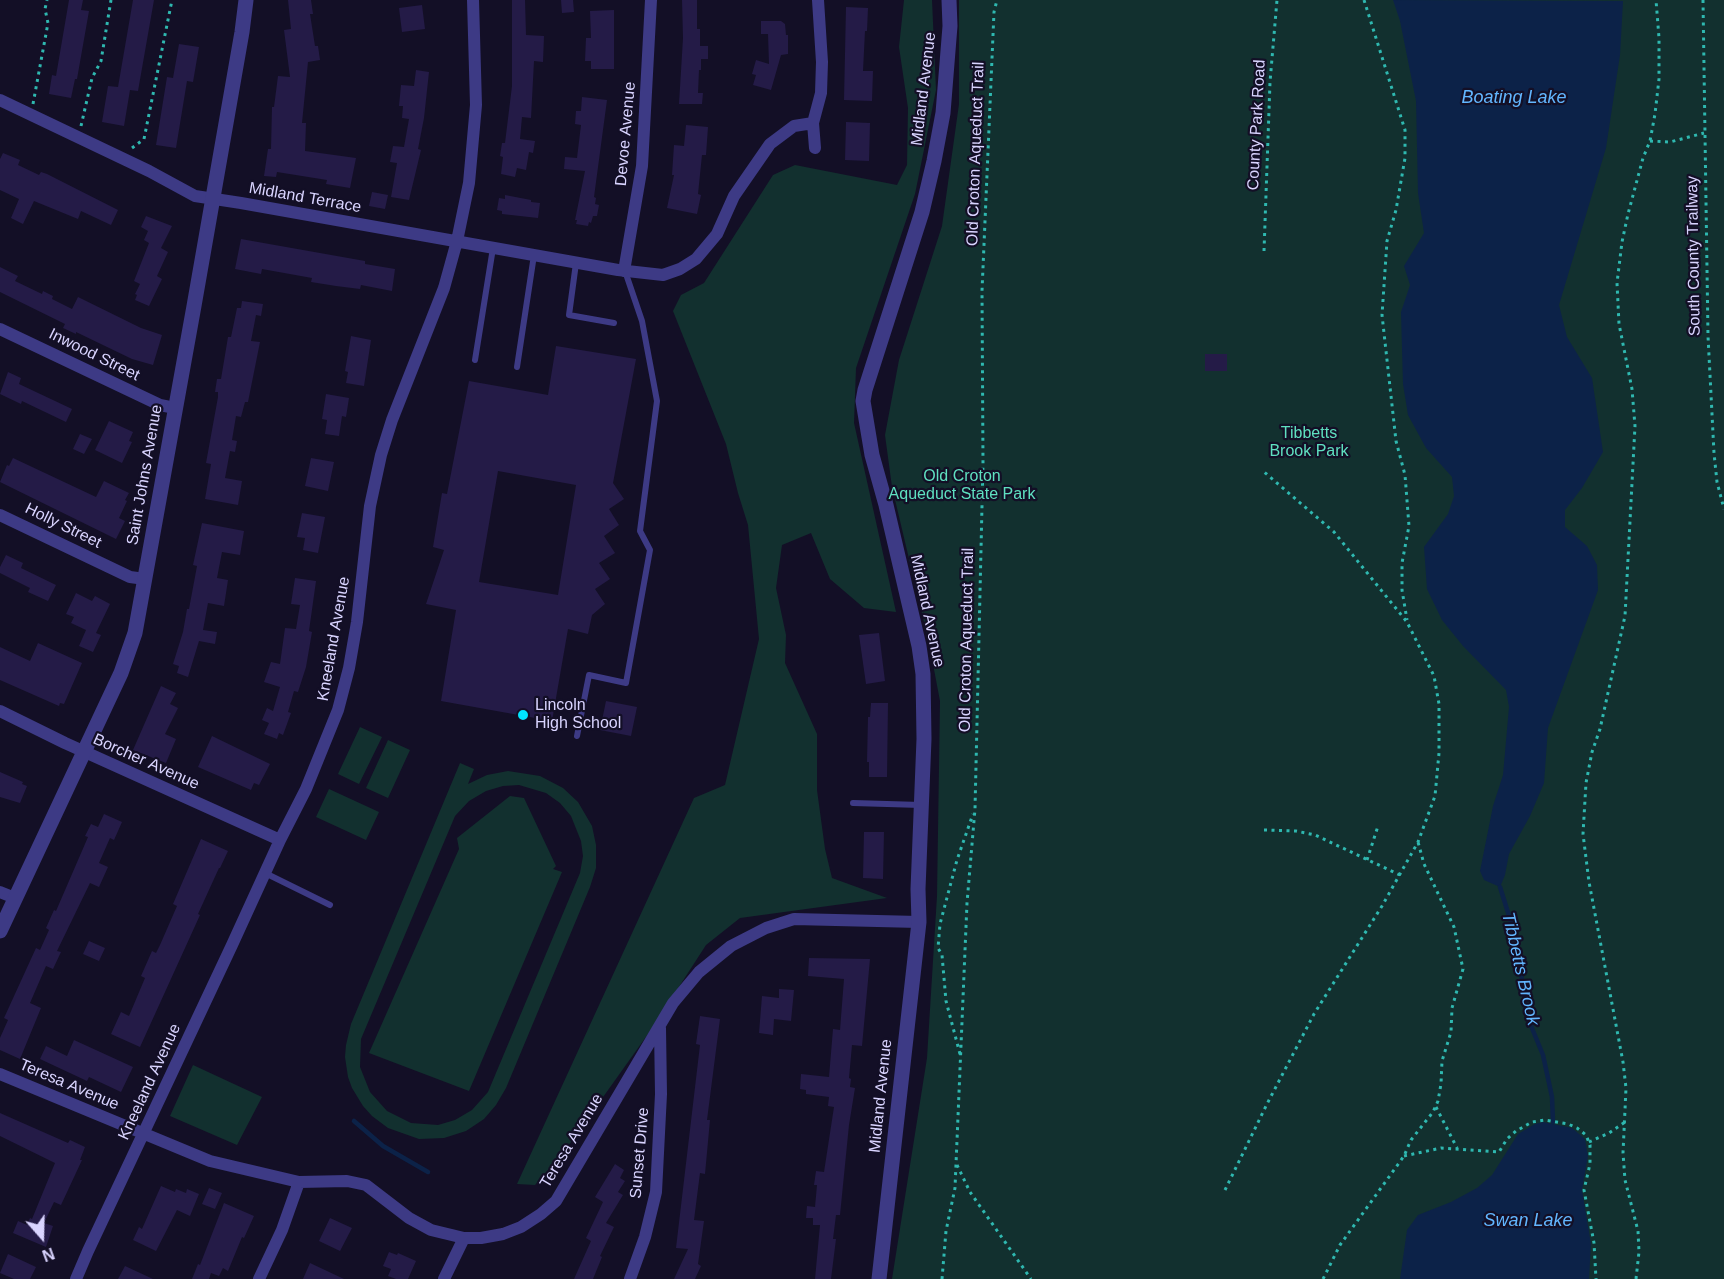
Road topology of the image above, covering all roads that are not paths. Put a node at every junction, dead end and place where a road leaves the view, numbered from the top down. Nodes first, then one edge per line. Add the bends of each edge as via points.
1 (246, 0) edge
2 (473, 0) edge
3 (651, 0) edge
4 (818, 0) edge
5 (949, 0) edge
6 (0, 100) edge
7 (813, 123) junction
8 (815, 148) dead end
9 (213, 199) junction
10 (457, 241) junction
11 (493, 248) junction
12 (534, 255) junction
13 (576, 262) junction
14 (624, 271) junction
15 (614, 323) dead end
16 (0, 329) edge
17 (476, 360) dead end
18 (517, 367) dead end
19 (175, 408) junction
20 (0, 514) edge
21 (145, 579) junction
22 (0, 711) edge
23 (577, 736) dead end
24 (83, 752) junction
25 (853, 803) dead end
26 (921, 806) junction
27 (280, 840) junction
28 (265, 873) junction
29 (0, 892) edge
30 (15, 898) junction
31 (330, 905) dead end
32 (919, 922) junction
33 (0, 932) edge
34 (660, 1027) junction
35 (0, 1074) edge
36 (143, 1134) junction
37 (299, 1182) junction
38 (464, 1238) junction
39 (76, 1279) edge
40 (259, 1279) edge
41 (444, 1279) edge
42 (630, 1279) edge
43 (879, 1279) edge

1 - 9 street, Saint Johns Avenue
2 - 10 street, Kneeland Avenue via 476,105 469,183
3 - 14 street, Devoe Avenue via 642,166
4 - 7 street via 821,93
5 - 26 street, Midland Avenue via 943,113 934,160 922,212 863,401 923,674
6 - 9 street, Midland Terrace via 195,196
7 - 8 street
7 - 14 street, Midland Terrace via 794,126 770,144 734,196 717,234 696,259 663,275
9 - 10 street, Midland Terrace
9 - 19 street, Saint Johns Avenue
10 - 11 street, Midland Terrace
10 - 27 street, Kneeland Avenue via 444,288 381,455 371,500 357,622 338,710
11 - 12 street, Midland Terrace
11 - 17 lane
12 - 13 street, Midland Terrace
12 - 18 lane
13 - 14 street, Midland Terrace
13 - 15 lane via 569,315
14 - 23 lane via 642,321 657,401 640,531 650,550 626,682 589,675
16 - 19 street, Inwood Street via 160,405
19 - 21 street, Saint Johns Avenue
20 - 21 street, Holly Street via 130,577
21 - 24 street, Saint Johns Avenue via 130,650
22 - 24 street, Borcher Avenue
24 - 27 street, Borcher Avenue
24 - 30 street, Saint Johns Avenue
25 - 26 lane
26 - 32 street, Midland Avenue
27 - 28 street, Kneeland Avenue
28 - 31 lane
28 - 36 street, Kneeland Avenue
29 - 30 street
30 - 33 street, Saint Johns Avenue
32 - 34 street, Teresa Avenue via 794,919 766,928 731,946 699,972 673,1003
32 - 43 street, Midland Avenue
34 - 38 street, Teresa Avenue via 556,1201 521,1227 503,1234
34 - 42 street, Sunset Drive via 662,1094 656,1192
35 - 36 street, Teresa Avenue
36 - 37 street, Teresa Avenue via 210,1161
36 - 39 street, Kneeland Avenue
37 - 38 street, Teresa Avenue via 347,1181 366,1185 431,1230
37 - 40 street
38 - 41 street

